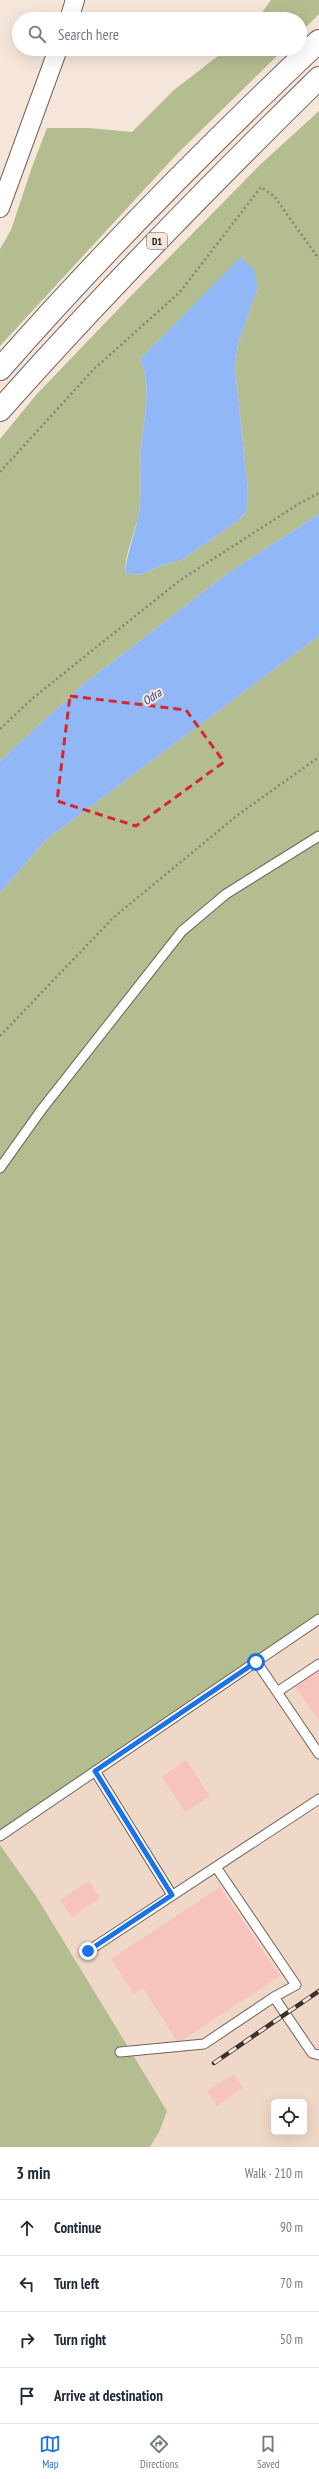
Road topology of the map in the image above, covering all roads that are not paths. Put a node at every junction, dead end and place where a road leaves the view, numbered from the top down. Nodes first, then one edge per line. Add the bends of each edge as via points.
1 (75, 0) edge
2 (71, 12) edge
3 (319, 41) edge
4 (307, 52) edge
5 (55, 56) edge
6 (303, 56) edge
7 (319, 78) edge
8 (7, 170) edge
9 (0, 208) edge
10 (0, 368) edge
11 (0, 410) edge
12 (319, 836) edge
13 (0, 1168) edge
14 (319, 1619) edge
15 (256, 1662) junction
16 (319, 1664) edge
17 (277, 1692) junction
18 (319, 1754) edge
19 (95, 1771) junction
20 (319, 1799) edge
21 (0, 1836) edge
22 (216, 1867) junction
23 (172, 1895) junction
24 (88, 1951) dead end
25 (274, 1997) junction
26 (120, 2052) dead end
27 (319, 2055) edge

1 - 2 street
3 - 4 highway, D1
5 - 8 street
6 - 10 highway, D1 via 231,124 63,298
7 - 11 highway, D1 via 242,153 79,322
8 - 9 street
12 - 13 lane via 226,894 182,931 42,1109
14 - 15 lane
15 - 17 lane
15 - 19 lane
16 - 17 lane
17 - 18 lane
19 - 21 lane
19 - 23 lane
20 - 22 lane
22 - 23 lane
22 - 25 lane via 296,1985
23 - 24 lane
25 - 26 lane via 204,2044
25 - 27 lane via 312,2053

